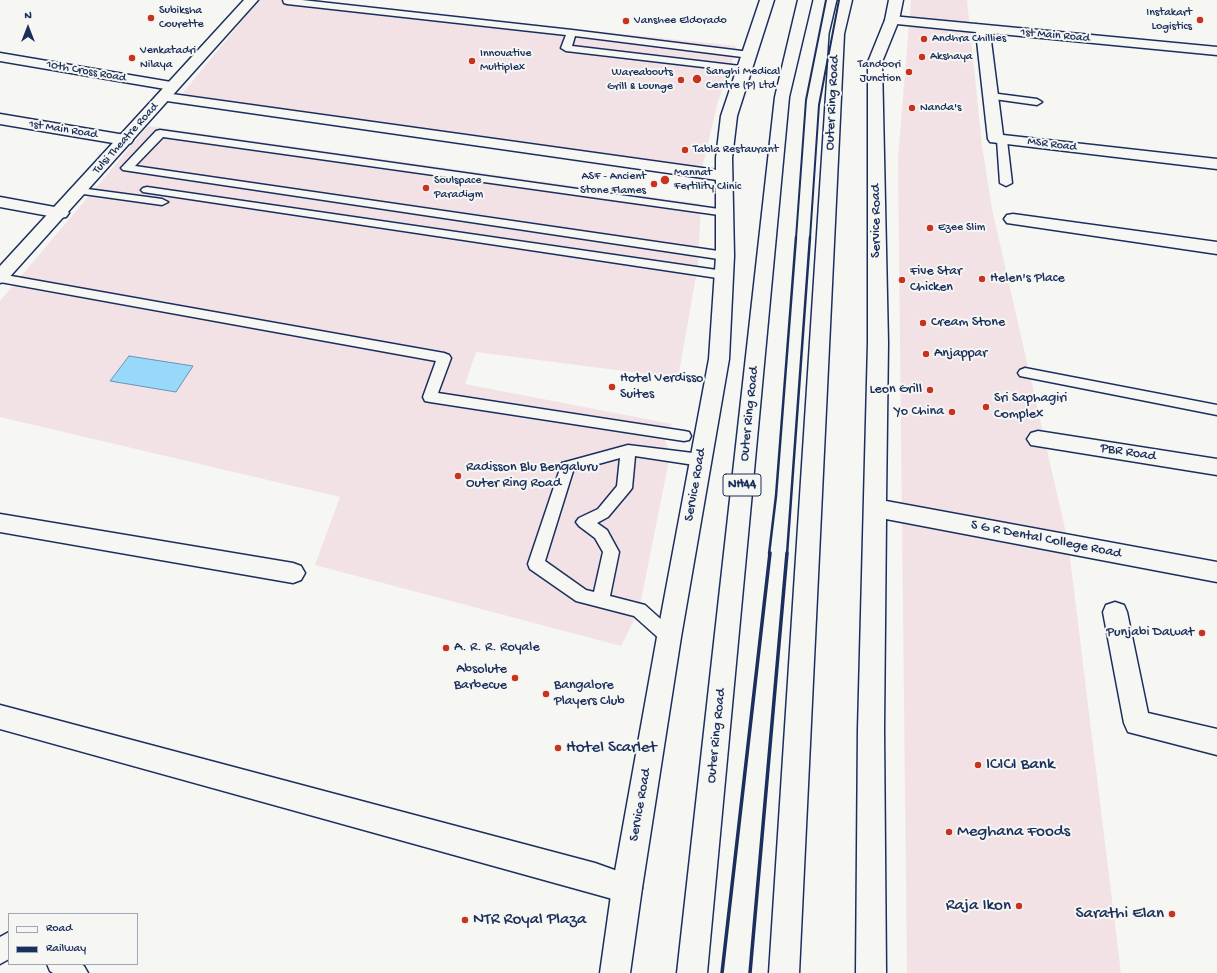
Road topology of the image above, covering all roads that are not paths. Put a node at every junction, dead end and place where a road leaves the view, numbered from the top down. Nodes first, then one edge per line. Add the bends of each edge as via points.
1 (251, 0) edge
2 (767, 0) edge
3 (805, 0) edge
4 (845, 0) edge
5 (896, 0) edge
6 (287, 1) dead end
7 (892, 20) junction
8 (983, 30) junction
9 (572, 33) junction
10 (1217, 52) edge
11 (0, 57) edge
12 (748, 62) junction
13 (168, 91) junction
14 (991, 96) junction
15 (1037, 102) dead end
16 (0, 119) edge
17 (126, 140) junction
18 (1002, 140) junction
19 (1217, 164) edge
20 (724, 176) junction
21 (1006, 183) dead end
22 (147, 190) dead end
23 (80, 191) junction
24 (0, 202) edge
25 (181, 205) dead end
26 (60, 213) junction
27 (726, 213) junction
28 (1013, 219) dead end
29 (1217, 248) edge
30 (725, 256) junction
31 (724, 275) junction
32 (0, 277) edge
33 (1025, 373) dead end
34 (1217, 410) edge
35 (684, 436) dead end
36 (1038, 439) dead end
37 (628, 450) junction
38 (701, 460) junction
39 (1217, 467) edge
40 (876, 508) junction
41 (0, 524) edge
42 (1217, 572) edge
43 (293, 573) dead end
44 (600, 600) junction
45 (1114, 612) dead end
46 (669, 637) junction
47 (0, 717) edge
48 (1217, 742) edge
49 (627, 888) junction
50 (8, 943) edge
51 (0, 954) edge
52 (59, 965) edge
53 (77, 973) edge
54 (615, 973) edge
55 (692, 973) edge
56 (784, 973) edge
57 (871, 973) edge

1 - 13 main road, Tulsi Theatre Road
2 - 12 main road, Service Road
3 - 55 main road, Outer Ring Road / NH44 via 782,97
4 - 56 main road, Outer Ring Road via 837,34
5 - 7 main road, Service Road
6 - 9 lane
7 - 8 main road, 1st Main Road
7 - 40 main road, Service Road via 875,62 878,343
8 - 10 main road, 1st Main Road
8 - 14 main road
9 - 12 lane
9 - 12 lane via 566,48
11 - 13 main road, 10th Cross Road
12 - 20 main road, Service Road via 729,116
13 - 17 main road, Tulsi Theatre Road
13 - 20 main road, 10th Cross Road
14 - 15 lane
14 - 18 main road via 996,139
16 - 17 main road, 1st Main Road
17 - 23 main road, Tulsi Theatre Road
18 - 19 main road, MSR Road
18 - 21 lane
20 - 27 main road, Service Road
22 - 31 lane
23 - 25 lane
23 - 26 main road, Tulsi Theatre Road
24 - 26 main road
26 - 32 main road, Tulsi Theatre Road
27 - 30 main road, Service Road
27 - 30 lane via 160,133 126,168
28 - 29 main road
30 - 31 main road, Service Road
31 - 38 main road, Service Road via 719,359
32 - 35 lane via 444,358 430,397
33 - 34 lane
36 - 39 main road, PBR Road
37 - 38 lane
37 - 44 lane via 624,488 603,513 584,522 601,534 611,552
37 - 44 lane via 567,467 536,564 582,596
38 - 46 main road, Service Road
40 - 42 main road, S G R Dental College Road
40 - 57 main road, Service Road via 871,730
41 - 43 main road
44 - 46 lane via 639,610
45 - 48 main road via 1137,723
46 - 49 main road, Service Road
47 - 49 main road
49 - 54 main road, Service Road
50 - 51 lane
52 - 53 lane

